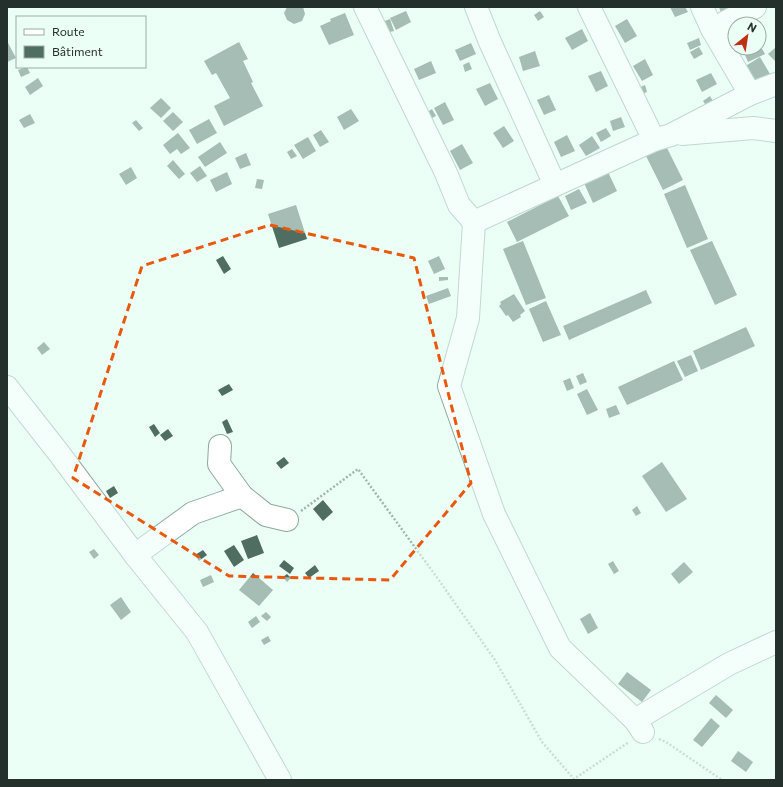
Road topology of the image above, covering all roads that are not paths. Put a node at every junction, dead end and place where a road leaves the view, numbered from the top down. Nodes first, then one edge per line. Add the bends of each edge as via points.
1 (365, 7) edge
2 (476, 7) edge
3 (589, 7) edge
4 (702, 7) edge
5 (755, 7) edge
6 (712, 29) junction
7 (776, 84) edge
8 (750, 94) junction
9 (776, 131) edge
10 (663, 138) junction
11 (555, 185) junction
12 (474, 222) junction
13 (7, 388) edge
14 (220, 446) dead end
15 (242, 496) junction
16 (287, 520) road end
17 (134, 555) junction
18 (776, 642) edge
19 (280, 780) edge

1 - 12 street via 459,205
2 - 11 street
3 - 10 street
4 - 6 street
5 - 6 street
6 - 8 street
7 - 8 street
8 - 10 street
9 - 10 street via 753,128
10 - 11 street
11 - 12 street
12 - 18 street via 468,318 449,386 494,514 560,648 639,726 729,664
13 - 17 street
14 - 15 street via 219,464
15 - 16 street via 266,515
15 - 17 street via 193,513
17 - 19 street via 197,632

